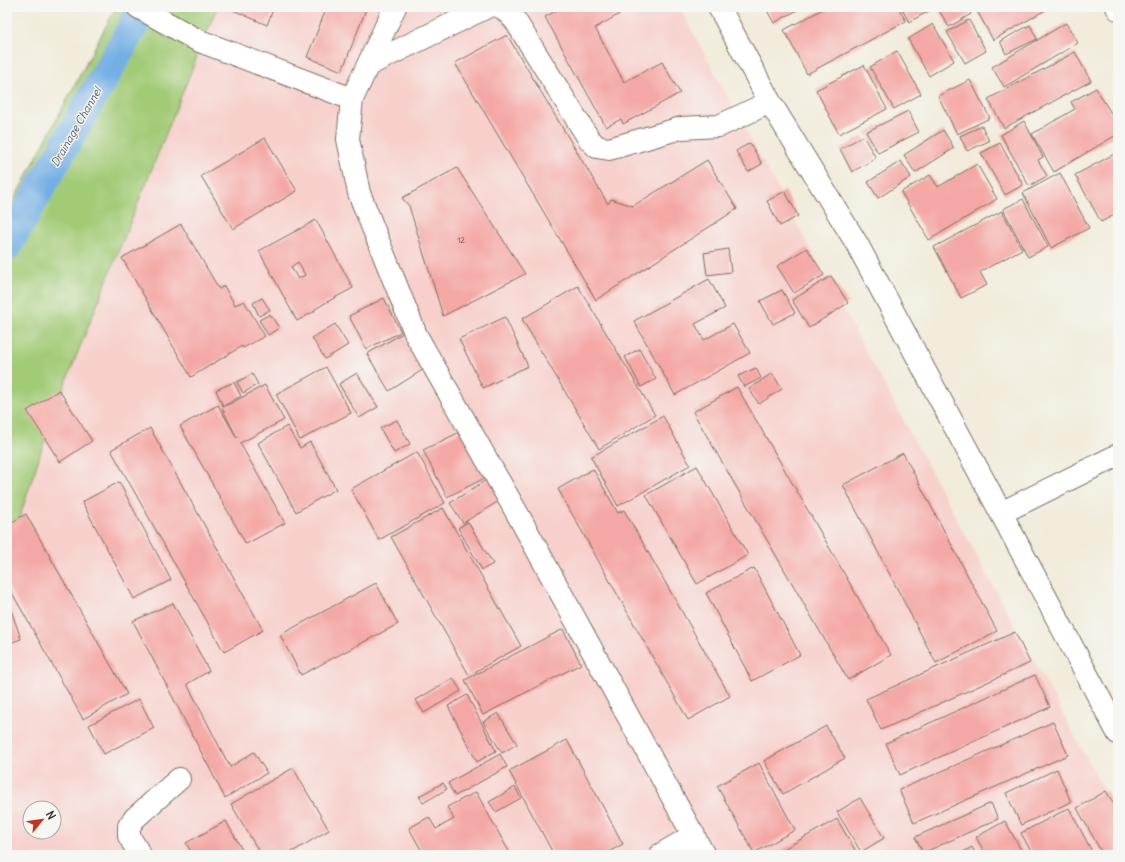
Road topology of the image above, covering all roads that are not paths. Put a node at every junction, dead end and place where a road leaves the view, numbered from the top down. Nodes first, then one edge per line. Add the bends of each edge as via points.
1 (138, 7) edge
2 (395, 7) edge
3 (487, 7) edge
4 (500, 7) edge
5 (719, 7) edge
6 (368, 65) junction
7 (352, 99) junction
8 (770, 102) junction
9 (1118, 455) edge
10 (1001, 512) junction
11 (1116, 724) edge
12 (179, 779) dead end
13 (694, 835) junction
14 (140, 855) edge
15 (660, 855) edge
16 (704, 855) edge

1 - 7 street via 197,40
2 - 6 street
3 - 6 street
4 - 8 street via 514,20 589,139 597,147 609,149 681,128 719,126
5 - 8 street
6 - 7 street
7 - 13 street via 348,139 359,193 416,334
8 - 10 street via 857,244
9 - 10 street
10 - 11 street
12 - 14 street via 129,826 129,836
13 - 15 street
13 - 16 street

